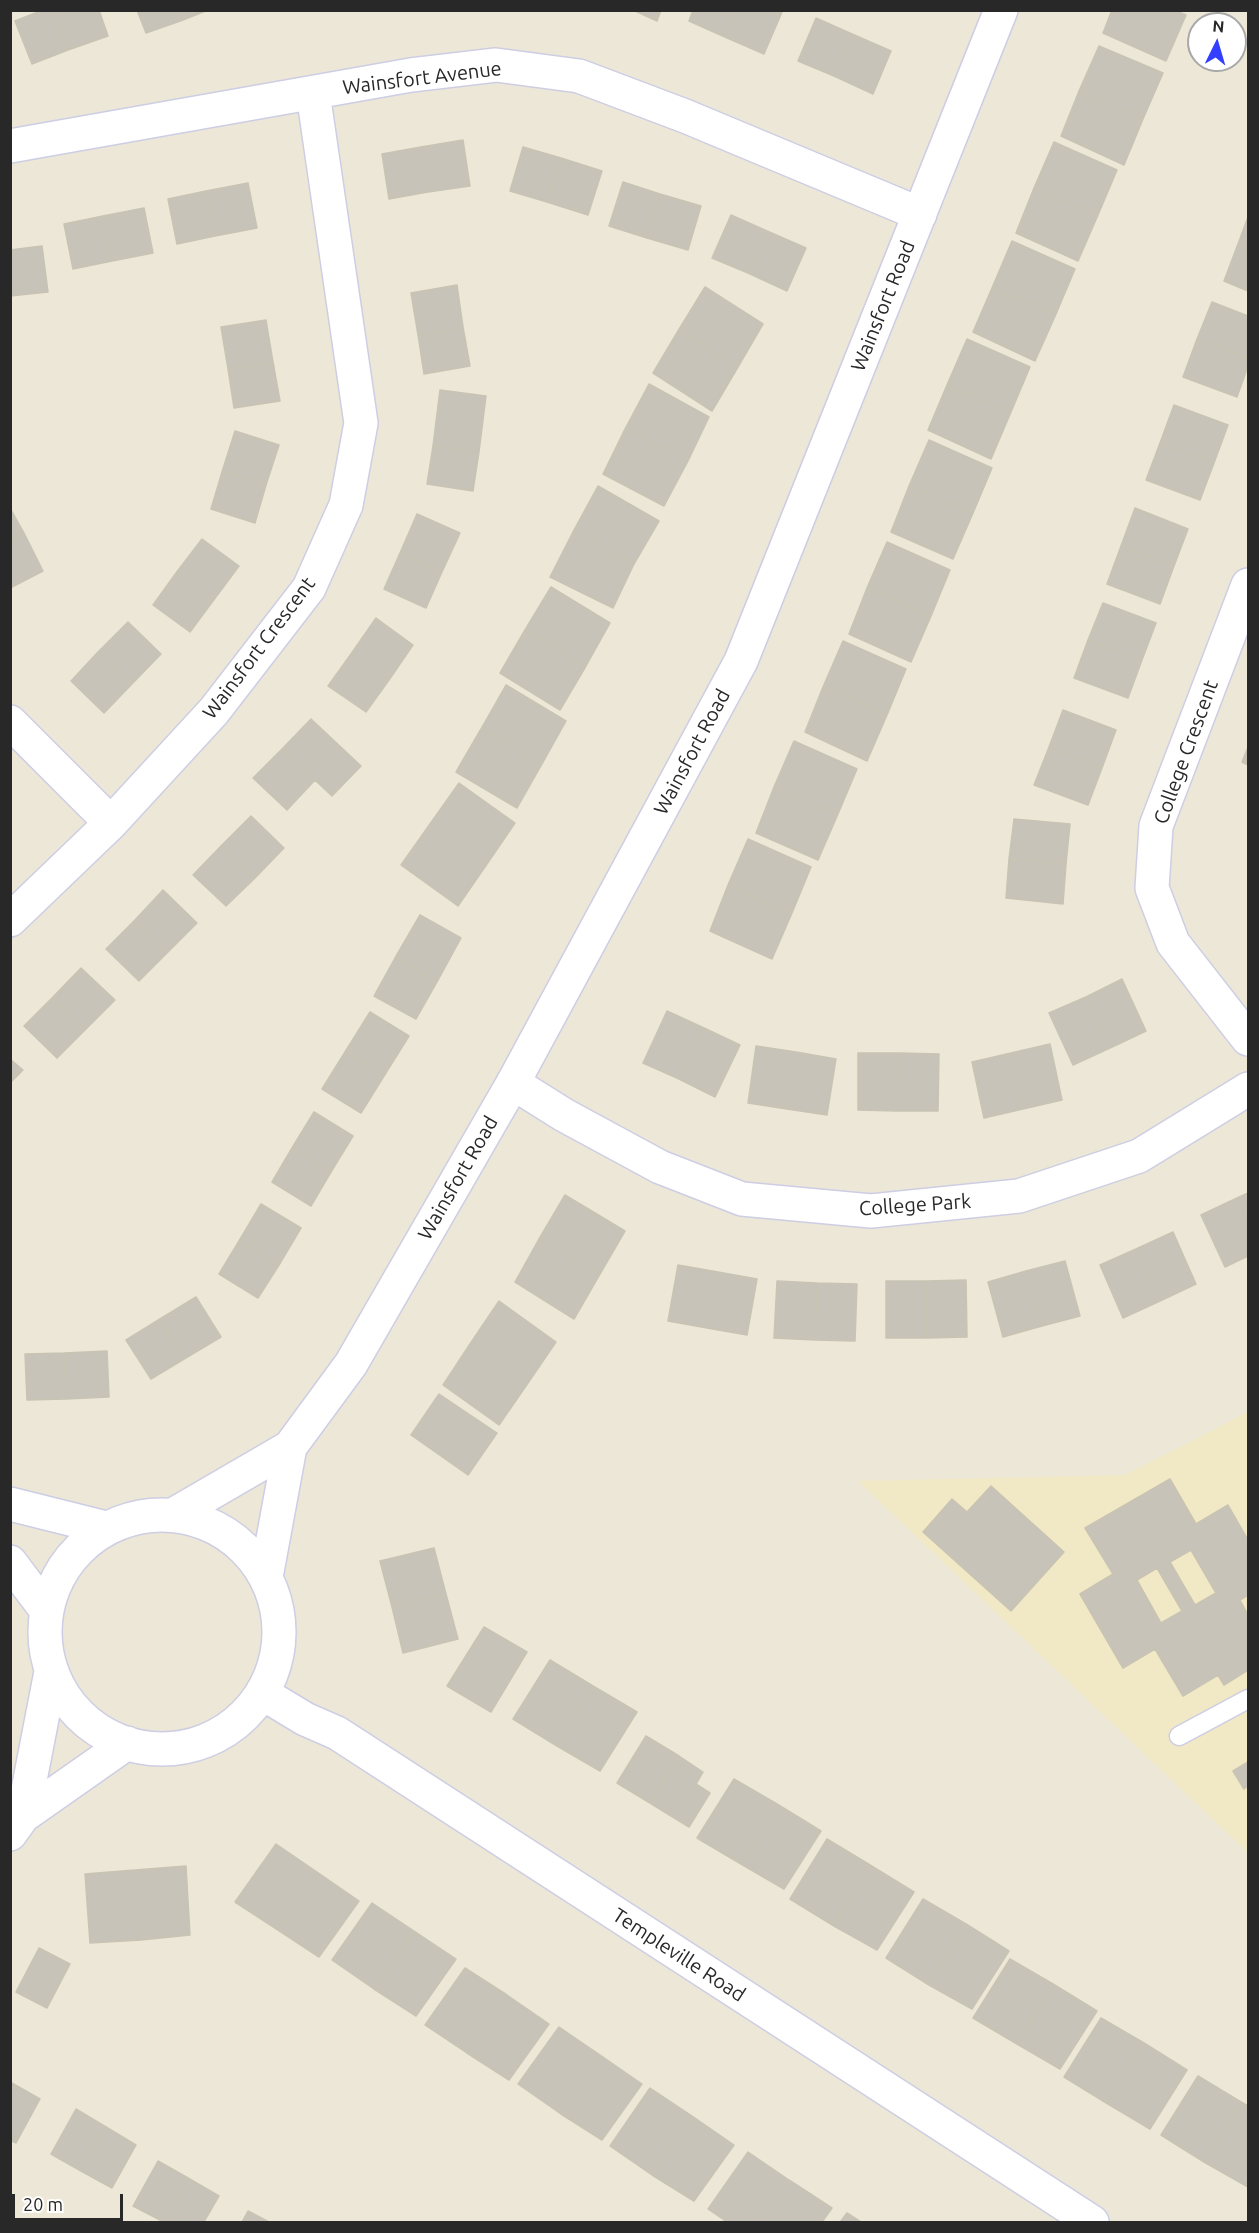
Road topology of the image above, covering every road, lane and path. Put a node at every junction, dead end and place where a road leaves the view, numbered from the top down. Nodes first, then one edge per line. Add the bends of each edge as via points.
1 (1001, 10) edge
2 (313, 93) junction
3 (10, 146) edge
4 (920, 214) junction
5 (1248, 585) edge
6 (10, 722) edge
7 (111, 823) junction
8 (10, 920) edge
9 (1248, 1039) edge
10 (513, 1083) junction
11 (1248, 1089) edge
12 (290, 1447) junction
13 (10, 1504) edge
14 (173, 1515) junction
15 (106, 1528) junction
16 (10, 1562) edge
17 (266, 1577) junction
18 (46, 1611) junction
19 (51, 1672) junction
20 (262, 1693) junction
21 (1248, 1699) edge
22 (1179, 1736) dead end
23 (127, 1743) junction
24 (17, 1825) edge
25 (1092, 2223) edge

1 - 4 main road, Wainsfort Road
2 - 3 main road, Wainsfort Avenue
2 - 4 main road, Wainsfort Avenue via 496,65 579,76
2 - 7 main road, Wainsfort Crescent via 361,423 346,505 309,588 214,711
4 - 10 main road, Wainsfort Road via 741,661
5 - 9 main road, College Crescent via 1156,826 1152,888 1173,943
6 - 7 main road
7 - 8 main road, Wainsfort Crescent
10 - 11 main road, College Park via 660,1167 742,1199 870,1211 1019,1196 1139,1156
10 - 12 main road, Wainsfort Road via 351,1364
12 - 14 main road, Wainsfort Road
12 - 17 main road, Wainsfort Road
13 - 15 main road
14 - 15 main road via 128,1519
14 - 17 main road via 196,1519 231,1536 254,1558
15 - 18 main road via 72,1556 57,1578
16 - 18 main road
17 - 20 main road via 275,1598 279,1643 275,1665
18 - 19 main road via 45,1648
19 - 23 main road via 77,1713 94,1728
19 - 24 main road
20 - 23 main road via 240,1720 202,1743 158,1749
20 - 25 main road, Templeville Road via 337,1733
21 - 22 lane
23 - 24 main road

